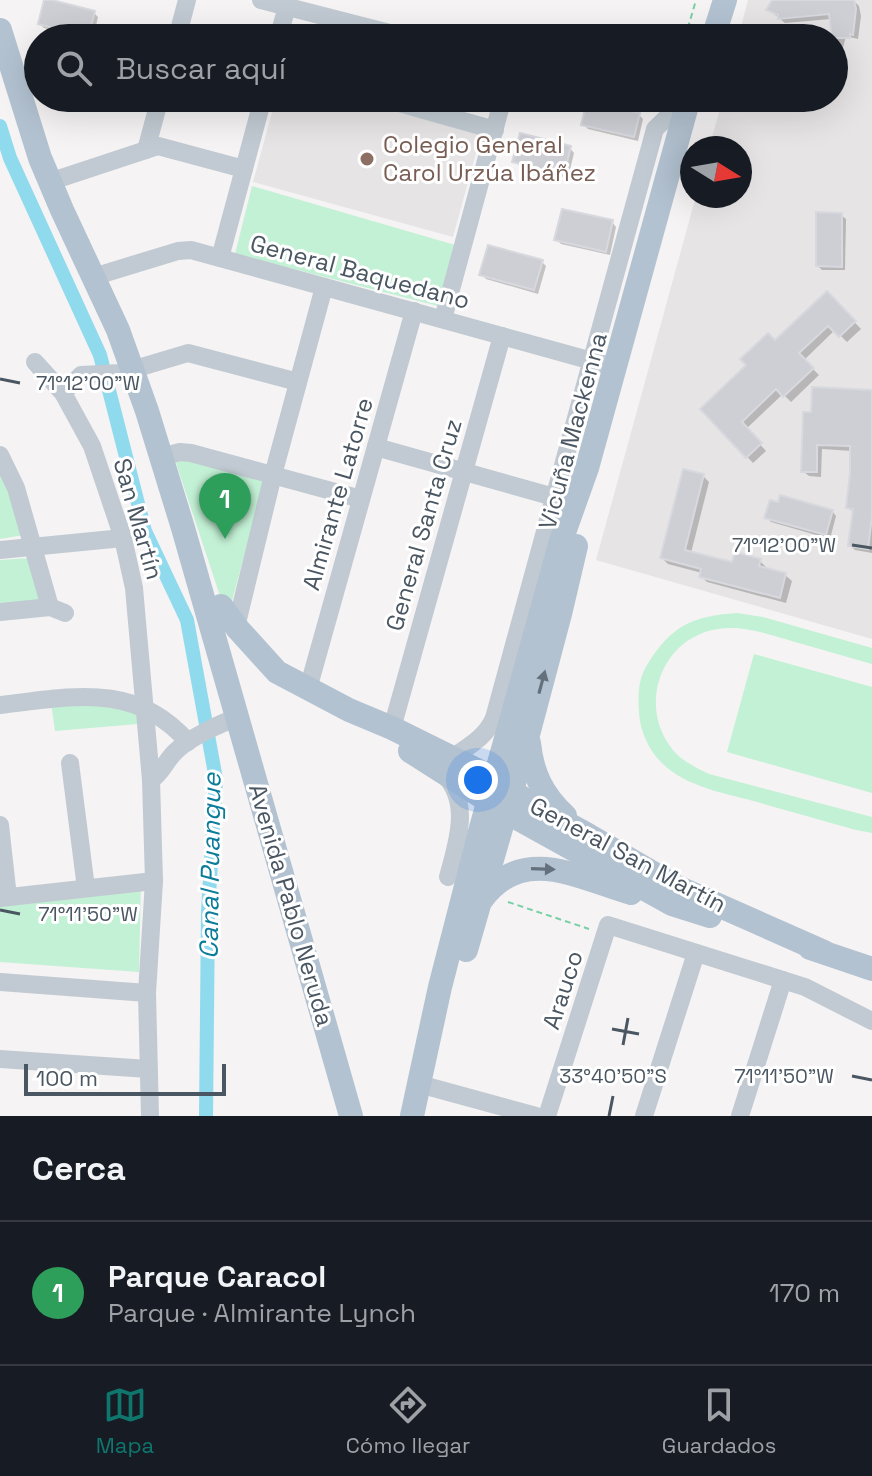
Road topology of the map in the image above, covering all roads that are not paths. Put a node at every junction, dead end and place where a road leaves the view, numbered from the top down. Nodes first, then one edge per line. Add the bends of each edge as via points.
1 (187, 0) edge
2 (261, 0) edge
3 (708, 0) edge
4 (725, 0) edge
5 (287, 7) junction
6 (181, 24) edge
7 (282, 24) edge
8 (354, 24) edge
9 (702, 24) edge
10 (717, 24) edge
11 (0, 30) edge
12 (24, 110) edge
13 (25, 112) edge
14 (156, 112) edge
15 (259, 112) edge
16 (431, 112) edge
17 (500, 112) edge
18 (673, 112) edge
19 (684, 112) edge
20 (495, 130) junction
21 (146, 150) junction
22 (244, 169) junction
23 (49, 182) junction
24 (220, 258) junction
25 (93, 277) junction
26 (324, 287) junction
27 (414, 311) junction
28 (443, 319) junction
29 (502, 336) junction
30 (35, 362) dead end
31 (603, 364) junction
32 (127, 371) junction
33 (298, 382) junction
34 (67, 389) junction
35 (376, 447) junction
36 (0, 455) edge
37 (161, 457) junction
38 (587, 468) junction
39 (464, 471) junction
40 (273, 475) junction
41 (554, 497) junction
42 (361, 499) junction
43 (123, 538) junction
44 (33, 547) junction
45 (0, 550) edge
46 (0, 612) edge
47 (216, 617) junction
48 (233, 638) junction
49 (268, 670) junction
50 (231, 687) junction
51 (308, 689) junction
52 (0, 705) edge
53 (143, 707) junction
54 (349, 710) junction
55 (237, 718) junction
56 (392, 728) junction
57 (529, 731) junction
58 (188, 742) junction
59 (70, 763) dead end
60 (447, 765) junction
61 (151, 780) junction
62 (500, 796) junction
63 (0, 825) edge
64 (588, 835) junction
65 (448, 877) dead end
66 (154, 881) junction
67 (86, 888) junction
68 (4, 897) edge
69 (481, 900) junction
70 (672, 904) junction
71 (824, 952) junction
72 (696, 953) junction
73 (872, 969) edge
74 (783, 980) junction
75 (0, 982) edge
76 (147, 993) junction
77 (872, 1021) edge
78 (0, 1059) edge
79 (148, 1069) junction
80 (426, 1086) junction
81 (150, 1116) edge
82 (351, 1116) edge
83 (412, 1116) edge
84 (427, 1116) edge
85 (536, 1116) edge
86 (547, 1116) edge
87 (644, 1116) edge
88 (740, 1116) edge

1 - 6 street
2 - 5 street
3 - 9 main road
4 - 10 main road
5 - 7 street
5 - 8 street
11 - 12 main road, Avenida Pablo Neruda
13 - 23 main road, Avenida Pablo Neruda
14 - 21 street
15 - 22 street
16 - 20 street
17 - 20 street
18 - 31 street, Vicuña Mackenna via 655,129
19 - 31 main road, Vicuña Mackenna
20 - 28 street
21 - 22 street via 158,146
21 - 23 street
22 - 24 street
23 - 25 main road, Avenida Pablo Neruda
24 - 25 street, General Baquedano via 183,250
24 - 26 street, General Baquedano
25 - 32 main road, Avenida Pablo Neruda via 118,330
26 - 27 street, General Baquedano
26 - 33 street
27 - 28 street, General Baquedano
27 - 35 street, Almirante Latorre
28 - 29 street, General Baquedano
29 - 31 street, General Baquedano
29 - 39 street, General Santa Cruz
30 - 34 street, San Martín
31 - 38 main road, Vicuña Mackenna
31 - 41 street, Vicuña Mackenna
32 - 33 street via 193,354
32 - 34 street via 81,375
32 - 37 main road, Avenida Pablo Neruda
33 - 40 street
34 - 43 street, San Martín
35 - 39 street
35 - 42 street, Almirante Latorre
36 - 44 street
37 - 40 street via 191,453
37 - 47 main road, Avenida Pablo Neruda
57 -> 38 main road, Vicuña Mackenna via 573,558
38 - 62 main road, Vicuña Mackenna via 561,541
39 - 41 street
39 - 56 street, General Santa Cruz
40 - 42 street
40 - 48 street
41 - 60 street, Vicuña Mackenna via 491,726
42 - 51 street, Almirante Latorre
43 - 44 street
43 - 53 street, San Martín via 136,605
44 - 45 street
44 - 46 street via 58,610
47 - 48 main road, General San Martín
47 - 50 main road, Avenida Pablo Neruda
48 - 49 main road, General San Martín via 241,659
48 - 50 main road, Avenida Pablo Neruda
49 - 50 main road via 241,673
49 - 51 main road, General San Martín
50 - 55 main road, Avenida Pablo Neruda
51 - 54 main road, General San Martín
52 - 53 street via 95,696
53 - 58 street
53 - 61 street, San Martín
54 - 56 main road, General San Martín
54 - 60 main road, General San Martín
55 - 58 street
55 - 82 main road, Avenida Pablo Neruda
56 - 60 main road, General San Martín
57 - 62 main road, Vicuña Mackenna
57 - 64 main road via 532,766 542,789
58 - 61 street
59 - 67 street
60 - 62 main road, General San Martín
60 - 65 street via 461,817
61 - 66 street, San Martín
62 - 64 main road, General San Martín
62 - 69 main road, Vicuña Mackenna
62 - 70 main road, General San Martín
62 - 80 main road, Vicuña Mackenna via 440,987
63 - 68 street
64 - 71 main road, General San Martín via 677,887
66 - 67 street
66 - 76 street, San Martín
67 - 68 street
69 -> 70 main road via 511,874 548,868
69 - 80 main road, Vicuña Mackenna
70 - 71 main road, General San Martín
71 - 73 main road, General San Martín
72 - 74 street
72 - 86 street, Arauco via 607,929
72 - 87 street
74 - 77 street
74 - 88 street
75 - 76 street
76 - 79 street, San Martín
78 - 79 street
79 - 81 street, San Martín
80 - 83 main road, Vicuña Mackenna
80 - 84 main road, Vicuña Mackenna
80 - 85 street

